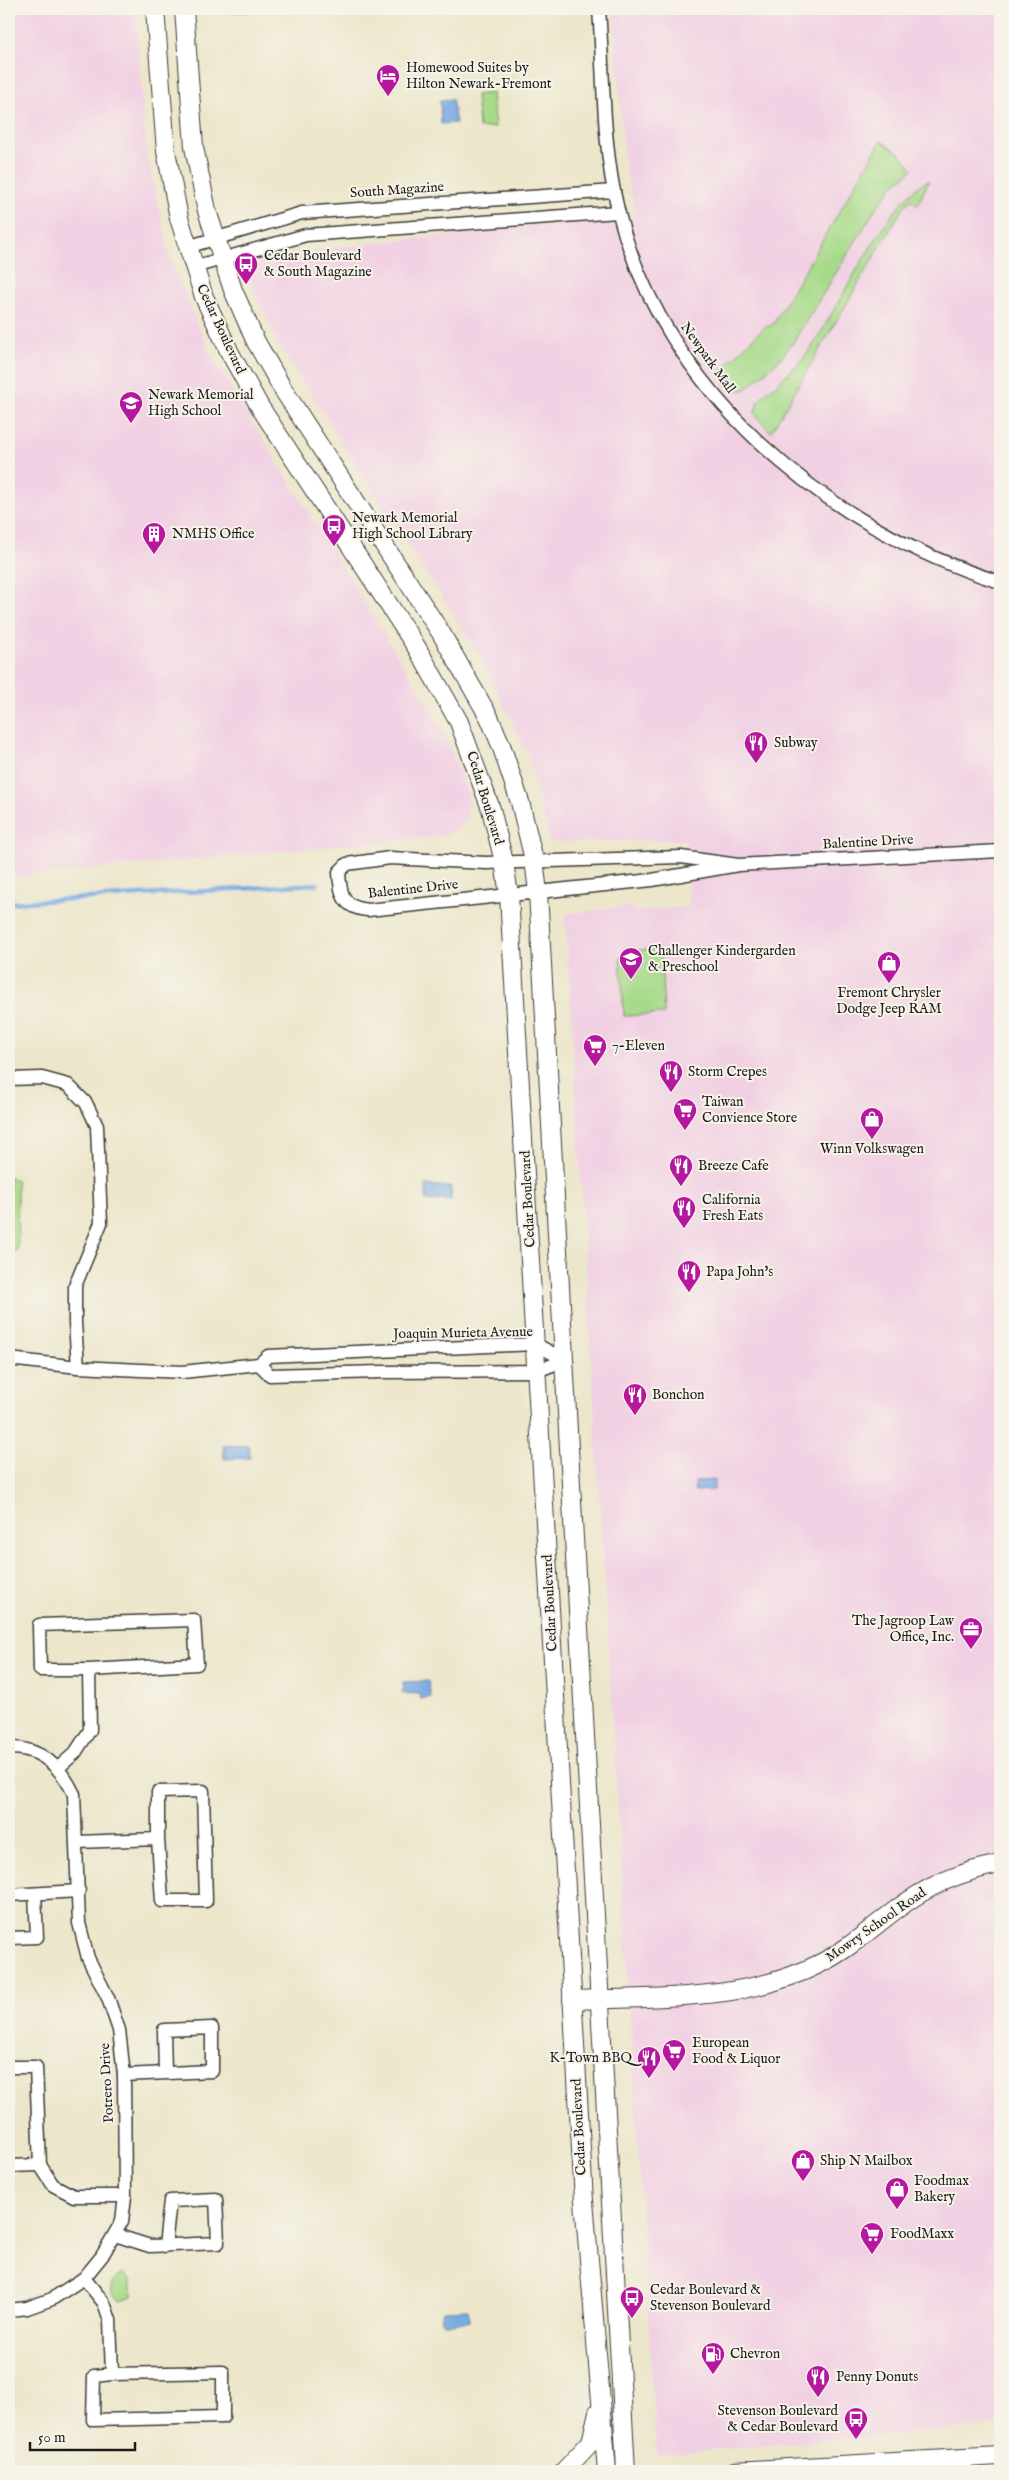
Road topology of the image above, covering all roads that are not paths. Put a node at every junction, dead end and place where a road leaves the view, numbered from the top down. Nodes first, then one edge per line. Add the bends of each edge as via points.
1 (155, 9) edge
2 (184, 9) edge
3 (599, 9) edge
4 (614, 191) junction
5 (618, 212) junction
6 (215, 239) junction
7 (187, 247) junction
8 (221, 258) junction
9 (194, 267) junction
10 (1000, 582) edge
11 (1000, 851) edge
12 (534, 860) junction
13 (504, 862) junction
14 (738, 865) junction
15 (538, 892) junction
16 (509, 895) junction
17 (9, 1079) edge
18 (535, 1344) junction
19 (9, 1359) edge
20 (565, 1360) junction
21 (259, 1364) junction
22 (78, 1368) junction
23 (537, 1371) junction
24 (89, 1670) junction
25 (9, 1748) edge
26 (58, 1768) junction
27 (158, 1839) junction
28 (77, 1842) junction
29 (1000, 1864) edge
30 (79, 1891) junction
31 (35, 1894) junction
32 (9, 1895) edge
33 (9, 1938) edge
34 (600, 1999) junction
35 (572, 2000) junction
36 (9, 2067) edge
37 (165, 2073) junction
38 (124, 2075) junction
39 (40, 2165) junction
40 (9, 2166) edge
41 (125, 2196) junction
42 (115, 2235) junction
43 (165, 2246) junction
44 (84, 2278) junction
45 (9, 2310) edge
46 (112, 2374) junction
47 (601, 2397) junction
48 (1000, 2456) edge
49 (564, 2471) edge
50 (607, 2471) edge
51 (626, 2471) edge
52 (734, 2471) edge

1 - 7 main road, Cedar Boulevard via 166,150
2 - 6 main road, Cedar Boulevard via 194,146
3 - 4 street, Newpark Mall
4 - 5 street, Newpark Mall
4 - 6 street, South Magazine via 302,213
5 - 8 street via 334,231
5 - 10 street, Newpark Mall via 643,281 672,336 713,393 753,435 804,479 861,518 922,552
6 - 7 street, South Magazine
6 - 8 main road, Cedar Boulevard
7 - 9 main road, Cedar Boulevard
8 - 9 street
8 - 12 main road, Cedar Boulevard via 242,312 268,363 474,688 510,772
9 - 13 main road, Cedar Boulevard via 216,324 243,378 416,648 459,722 482,781
11 - 14 street, Balentine Drive
12 - 13 street, Balentine Drive
12 - 14 street, Balentine Drive via 681,857
12 - 15 main road, Cedar Boulevard
13 - 16 main road, Cedar Boulevard
13 - 16 street, Balentine Drive via 390,858 361,861 347,864 339,872 340,887 345,900 354,909 368,910
14 - 15 street, Balentine Drive via 652,880
15 - 16 street, Balentine Drive
15 - 20 main road, Cedar Boulevard
16 - 18 main road, Cedar Boulevard
17 - 22 street via 42,1078 68,1085 86,1103 98,1126 101,1223 75,1286
18 - 20 street, Joaquin Murieta Avenue
18 - 21 street, Joaquin Murieta Avenue via 268,1356
18 - 23 main road, Cedar Boulevard
19 - 22 street, Joaquin Murieta Avenue
20 - 23 street
20 - 34 main road, Cedar Boulevard
21 - 22 street, Joaquin Murieta Avenue via 182,1372
21 - 23 street via 270,1375
23 - 35 main road, Cedar Boulevard
24 - 24 street via 197,1664 194,1620 39,1625 40,1670
24 - 26 street via 90,1730 74,1753
25 - 26 street, Potrero Drive via 33,1751
26 - 28 street, Potrero Drive via 74,1794
27 - 27 street via 162,1901 206,1901 203,1791 158,1792
27 - 28 street
28 - 30 street, Potrero Drive
29 - 34 main road, Mowry School Road via 964,1873 919,1894 843,1950 800,1974 725,1992
30 - 31 street
30 - 38 street, Potrero Drive via 79,1923 88,1958 108,1998 119,2030
31 - 32 street
31 - 33 street via 37,1937
34 - 35 main road, Mowry School Road
34 - 51 main road, Cedar Boulevard
35 - 47 main road, Cedar Boulevard via 586,2240
36 - 39 street via 36,2067
37 - 37 street via 212,2070 212,2028 164,2030
37 - 38 street
38 - 41 street, Potrero Drive
39 - 40 street
39 - 41 street via 53,2186 74,2196
41 - 42 street, Potrero Drive via 122,2221
42 - 43 street via 150,2246
42 - 44 street, Potrero Drive
43 - 43 street via 218,2243 216,2199 170,2201
44 - 45 street, Potrero Drive via 52,2298 27,2308
44 - 46 street via 104,2303 110,2320
46 - 46 street via 223,2372 224,2417 93,2420 94,2376
47 - 49 main road via 590,2442
47 - 50 main road, Cedar Boulevard
48 - 52 main road

